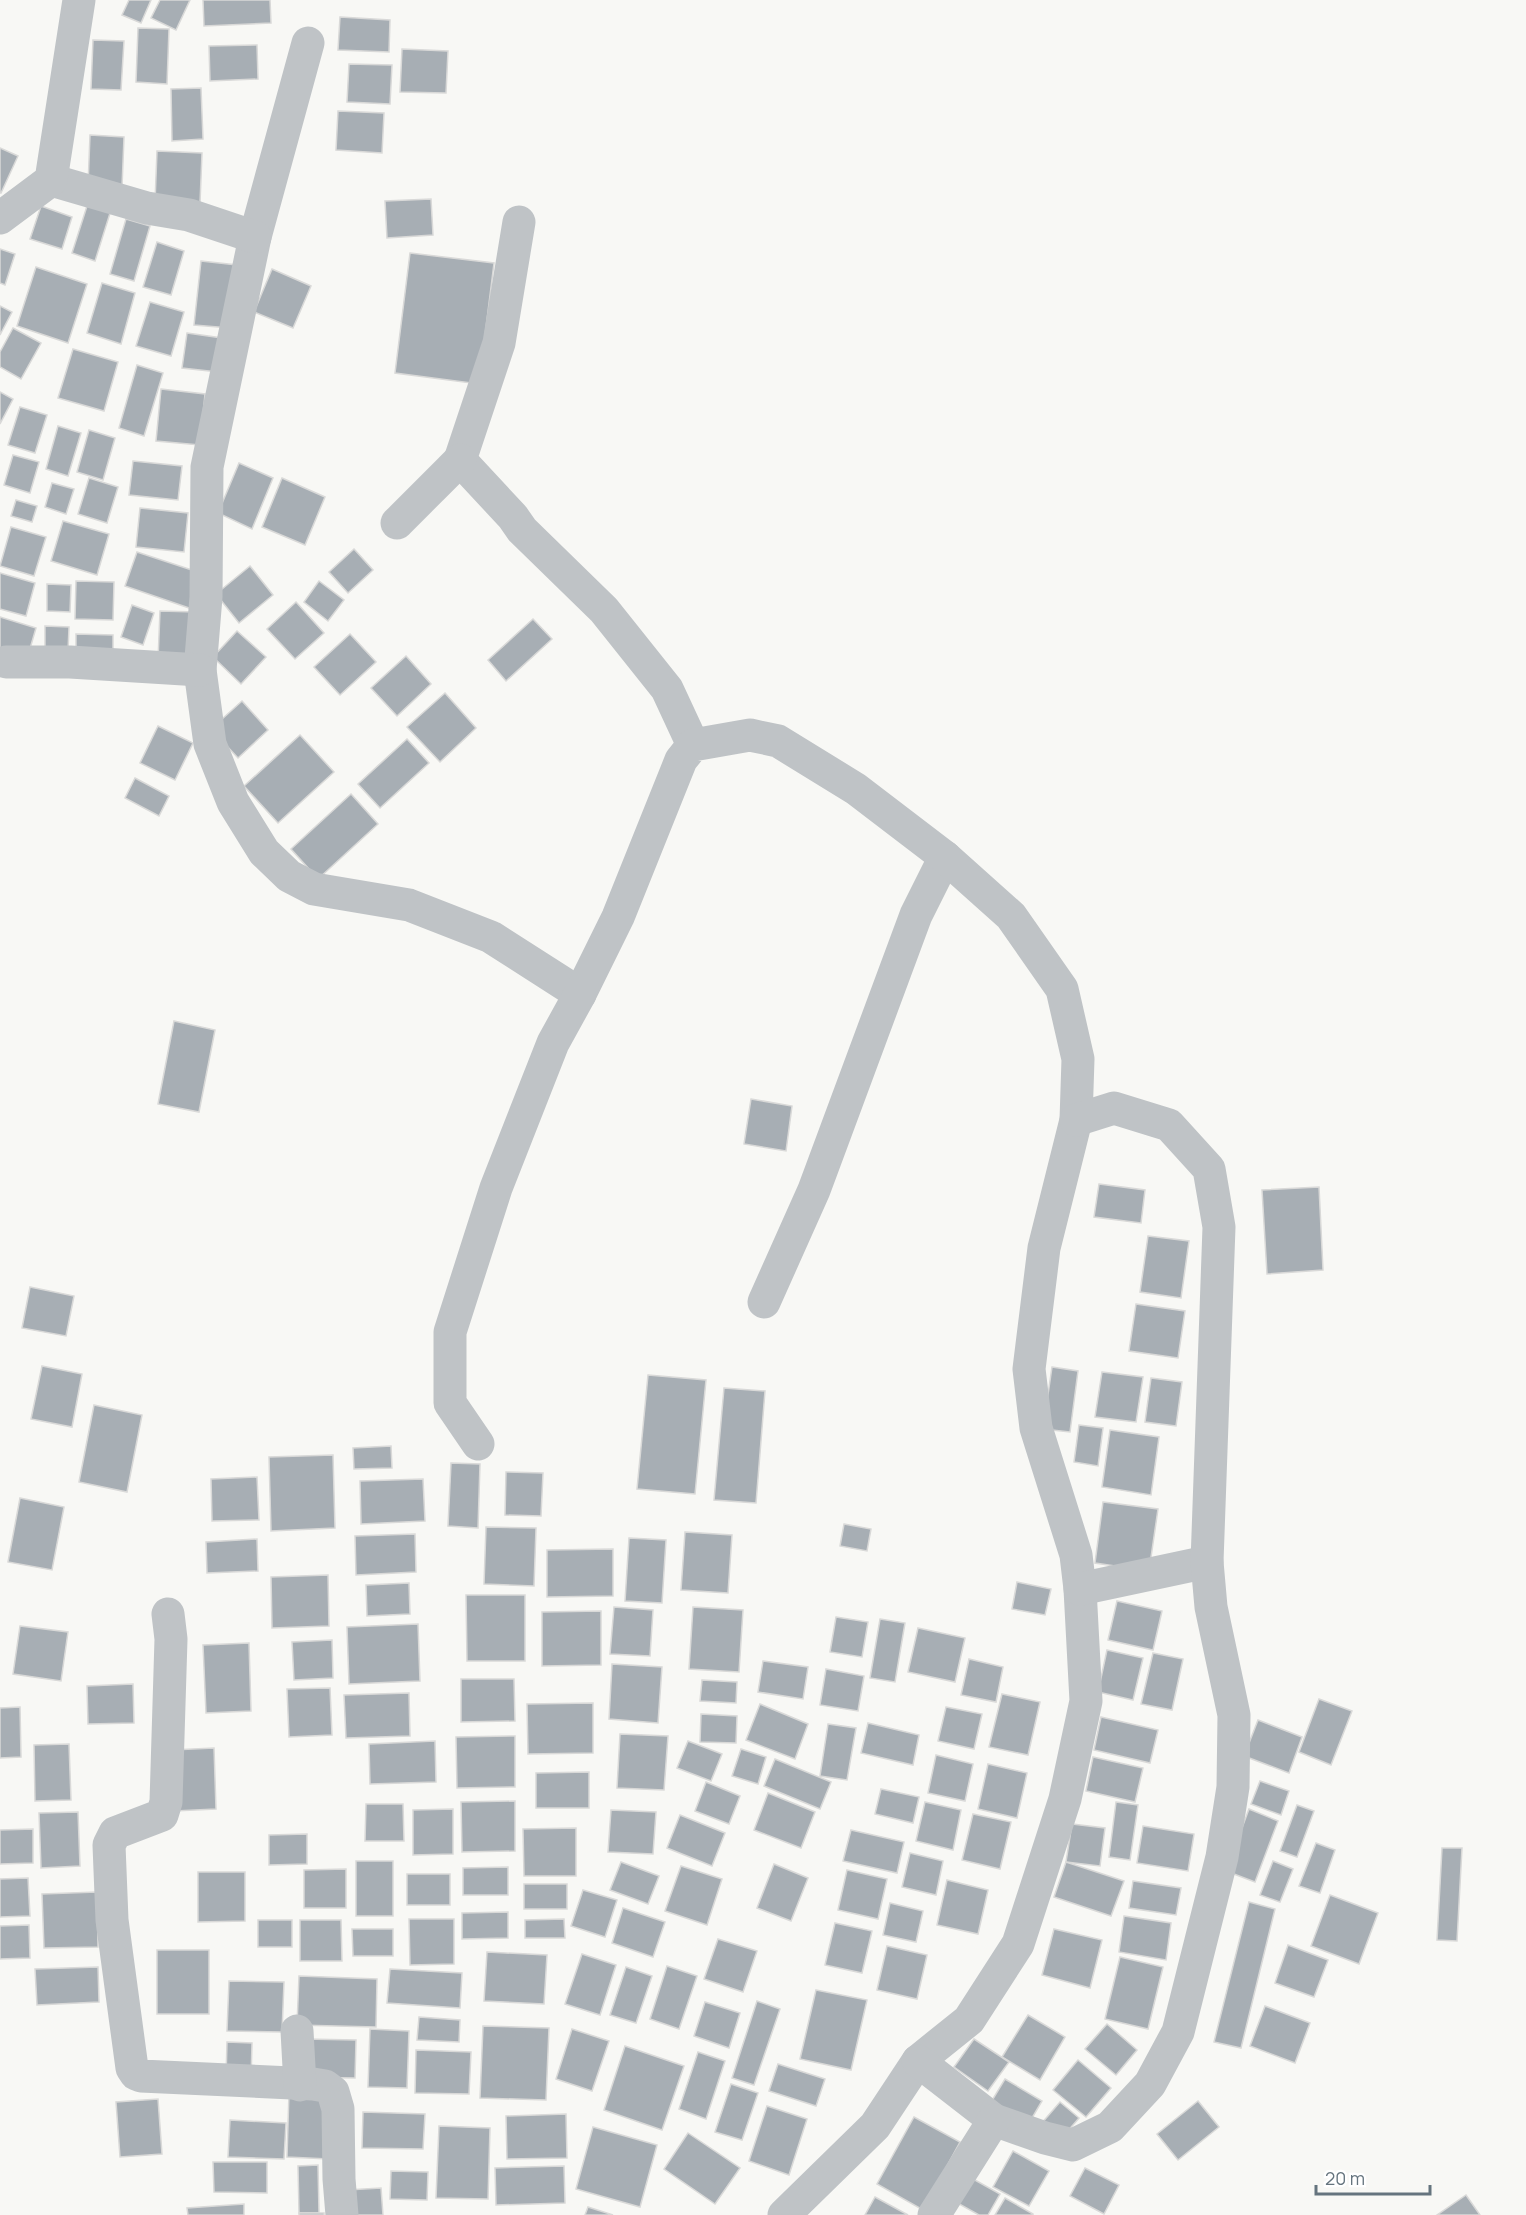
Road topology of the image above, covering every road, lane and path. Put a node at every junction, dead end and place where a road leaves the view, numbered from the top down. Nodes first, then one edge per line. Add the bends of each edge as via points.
1 (79, 0) edge
2 (308, 43) dead end
3 (51, 180) junction
4 (0, 218) edge
5 (519, 222) dead end
6 (255, 237) junction
7 (460, 460) junction
8 (397, 523) dead end
9 (6, 662) dead end
10 (200, 670) junction
11 (693, 745) junction
12 (945, 857) junction
13 (580, 994) junction
14 (1076, 1120) junction
15 (764, 1302) dead end
16 (478, 1444) dead end
17 (1207, 1562) junction
18 (1080, 1589) junction
19 (168, 1614) dead end
20 (297, 2031) dead end
21 (918, 2061) junction
22 (300, 2085) junction
23 (994, 2120) junction
24 (342, 2215) edge
25 (784, 2215) edge
26 (934, 2215) edge

1 - 3 street
2 - 6 street
3 - 4 street
3 - 6 street via 147,208 189,215
5 - 7 street via 499,343
6 - 10 street via 207,466 206,597
7 - 8 street
7 - 11 street via 522,530 604,610 667,689
9 - 10 street
10 - 13 street via 210,744 233,802 264,852 289,876 314,890 409,905 491,937
11 - 12 street via 750,735 778,741 856,789
11 - 13 street via 681,760 618,917
12 - 14 street via 1011,916 1062,989 1078,1059
12 - 15 street via 916,915 814,1190
13 - 16 street via 553,1043 496,1188 450,1332 450,1403
14 - 17 street via 1114,1108 1169,1125 1209,1169 1219,1227
14 - 18 street via 1044,1248 1029,1369 1036,1428 1076,1556
17 - 18 street
17 - 23 street via 1211,1608 1234,1715 1233,1787 1222,1857 1178,2032 1150,2084 1110,2127 1073,2145
18 - 21 street via 1086,1701 1065,1799 1018,1944 969,2020
19 - 22 street via 171,1639 166,1802 162,1815 115,1833 109,1845 112,1920 132,2068 141,2076
20 - 22 street
21 - 23 street
21 - 25 street via 875,2126
22 - 24 street via 325,2086 333,2092 338,2109
23 - 26 street

